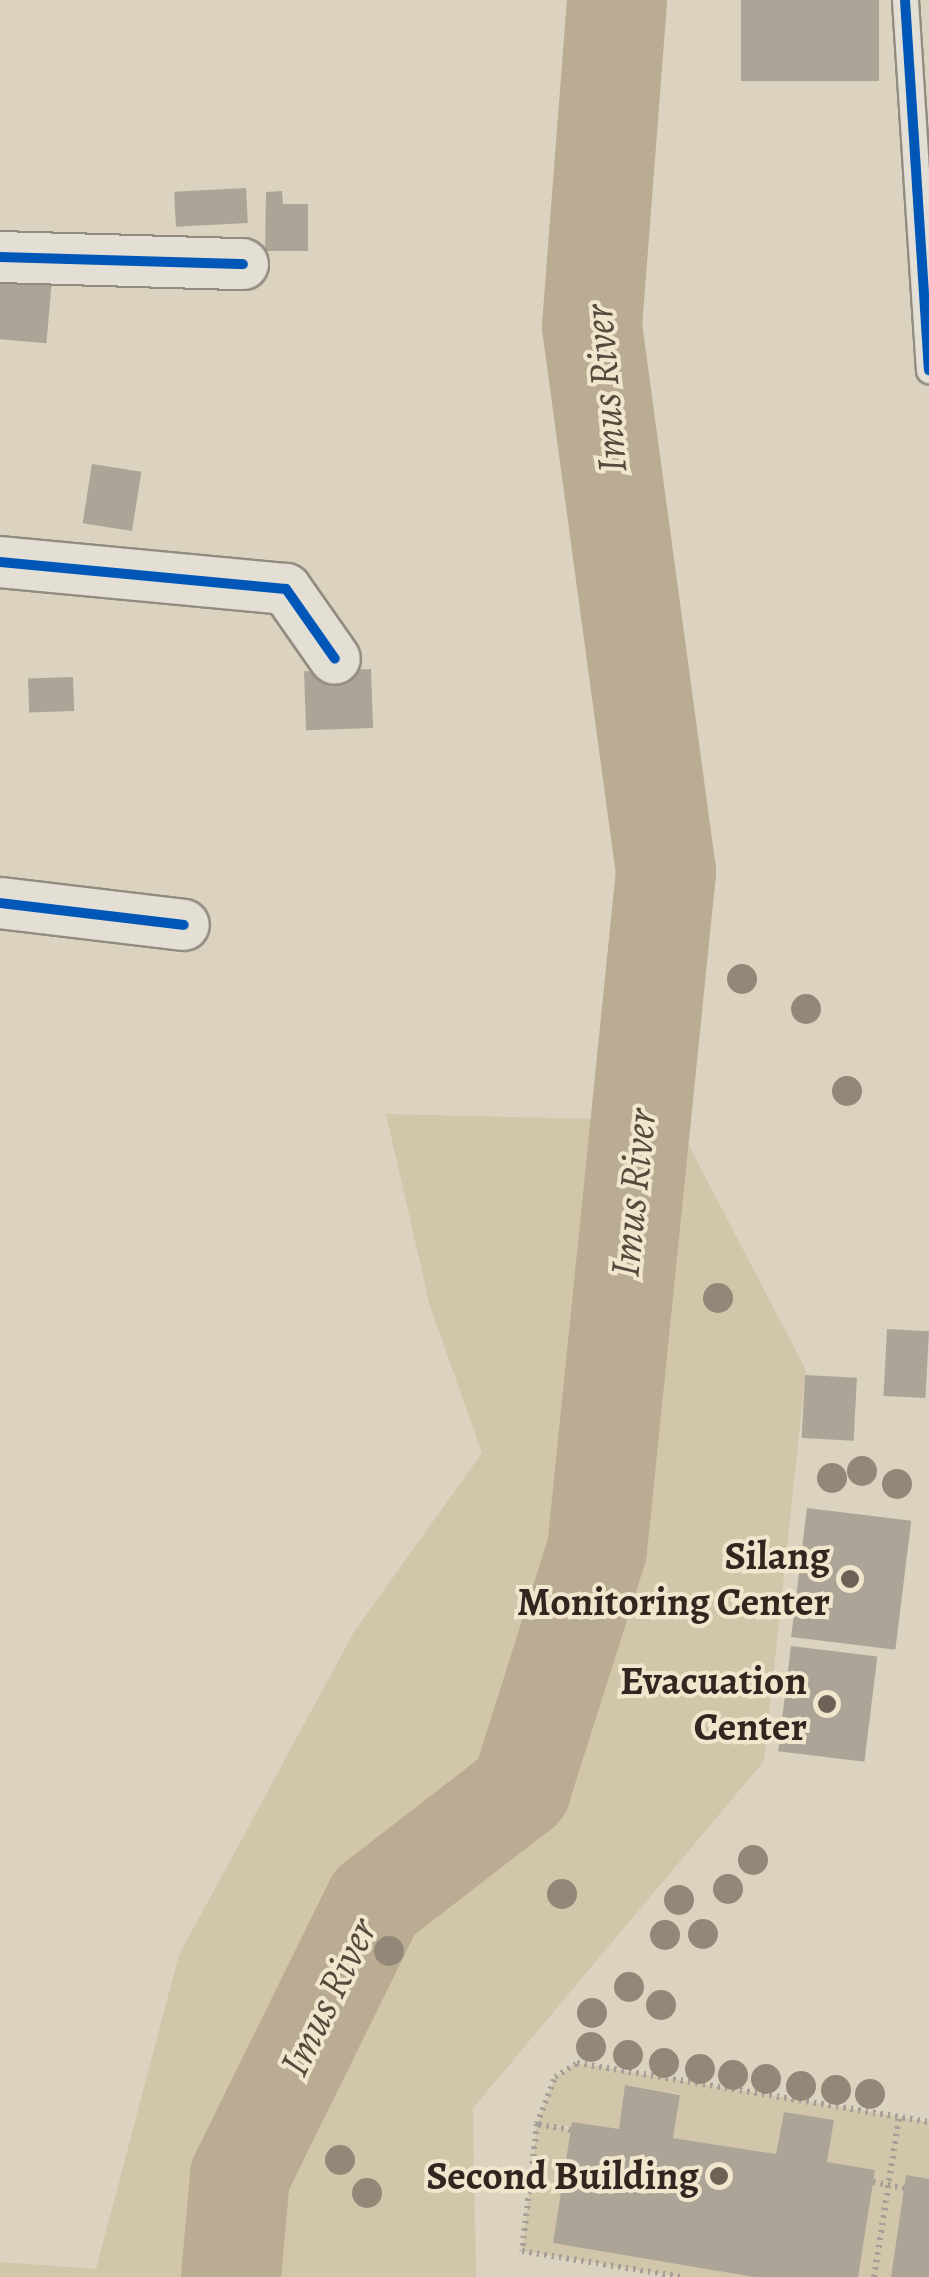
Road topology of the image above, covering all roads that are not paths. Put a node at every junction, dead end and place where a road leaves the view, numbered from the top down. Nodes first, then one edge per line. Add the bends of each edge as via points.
1 (906, 0) edge
2 (0, 257) edge
3 (243, 264) dead end
4 (929, 370) edge
5 (0, 562) edge
6 (335, 659) dead end
7 (0, 903) edge
8 (184, 924) dead end

1 - 4 lane
2 - 3 street
5 - 6 street via 286,589
7 - 8 street

